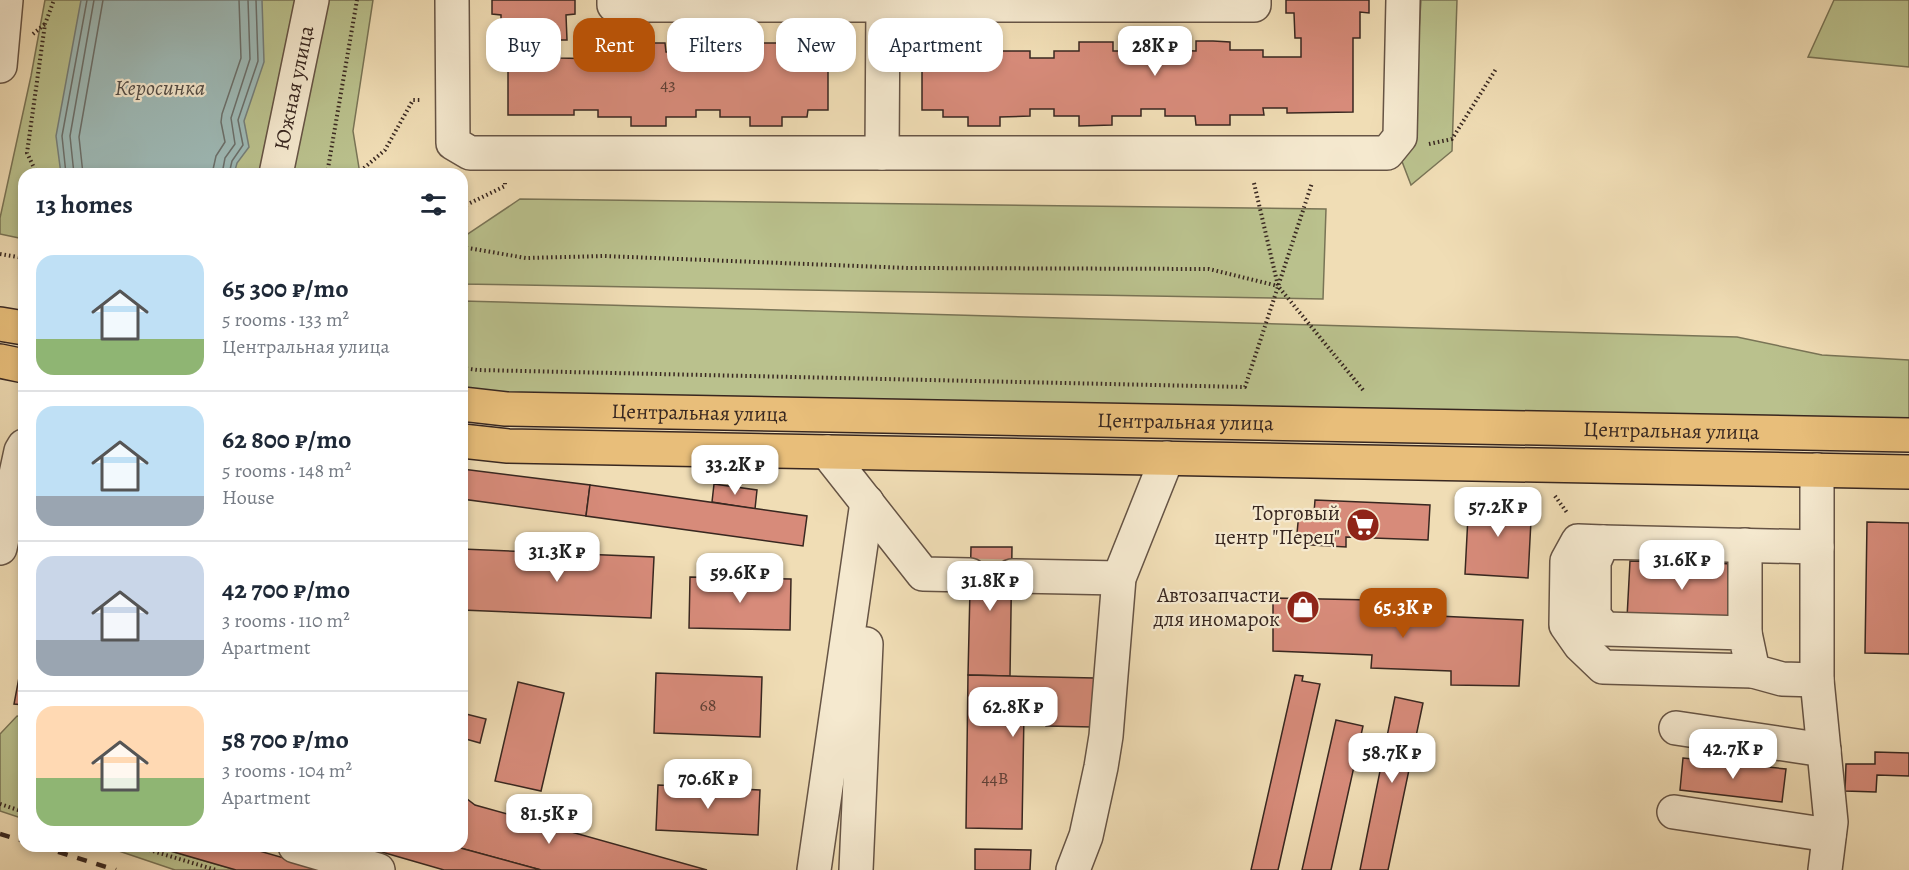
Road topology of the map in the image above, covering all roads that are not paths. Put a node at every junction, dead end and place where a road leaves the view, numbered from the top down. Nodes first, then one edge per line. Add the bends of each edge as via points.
1 (6, 0) edge
2 (312, 0) edge
3 (452, 0) edge
4 (614, 0) edge
5 (1254, 0) edge
6 (1403, 0) edge
7 (883, 4) junction
8 (0, 66) edge
9 (882, 153) junction
10 (277, 168) edge
11 (0, 324) edge
12 (18, 327) edge
13 (0, 362) edge
14 (18, 365) edge
15 (468, 405) edge
16 (1169, 421) junction
17 (1909, 435) edge
18 (468, 442) edge
19 (827, 452) junction
20 (1167, 458) junction
21 (18, 464) edge
22 (1817, 470) junction
23 (1909, 472) edge
24 (867, 502) junction
25 (863, 538) junction
26 (1595, 541) junction
27 (1745, 545) junction
28 (1817, 547) junction
29 (0, 548) edge
30 (970, 575) tunnel mouth
31 (1012, 576) tunnel mouth
32 (1119, 578) junction
33 (1745, 633) junction
34 (1753, 671) junction
35 (1817, 680) junction
36 (1676, 728) dead end
37 (1824, 750) junction
38 (1674, 812) dead end
39 (1829, 835) junction
40 (316, 852) edge
41 (378, 870) edge
42 (814, 870) edge
43 (856, 870) edge
44 (1073, 870) edge
45 (1825, 870) edge

1 - 8 street
2 - 10 street, Южная улица
3 - 9 street via 453,143 470,153
4 - 7 street via 614,5
5 - 7 street via 1254,5
6 - 9 street via 1400,137 1387,153
7 - 9 street
11 - 12 main road
13 - 14 main road
15 - 16 main road, Центральная улица via 518,409
16 - 17 main road, Центральная улица
16 - 20 main road
18 - 19 main road, Центральная улица via 508,446
19 - 20 main road, Центральная улица
19 - 24 street
20 - 22 main road, Центральная улица
20 - 32 street
21 - 29 street
22 - 23 main road, Центральная улица
22 - 28 street
24 - 25 street
24 - 30 street via 923,574
25 - 42 street
25 - 43 street via 868,601
26 - 27 street
26 - 33 street via 1594,616 1605,629
26 - 34 street via 1578,541 1567,561 1566,625 1603,667
27 - 28 street
27 - 33 street
28 - 35 street
31 - 32 street
32 - 44 street via 1104,746 1086,836
33 - 34 street
34 - 35 street via 1782,679
35 - 37 street
36 - 37 street
37 - 39 street
38 - 39 street
39 - 45 street
40 - 41 street

